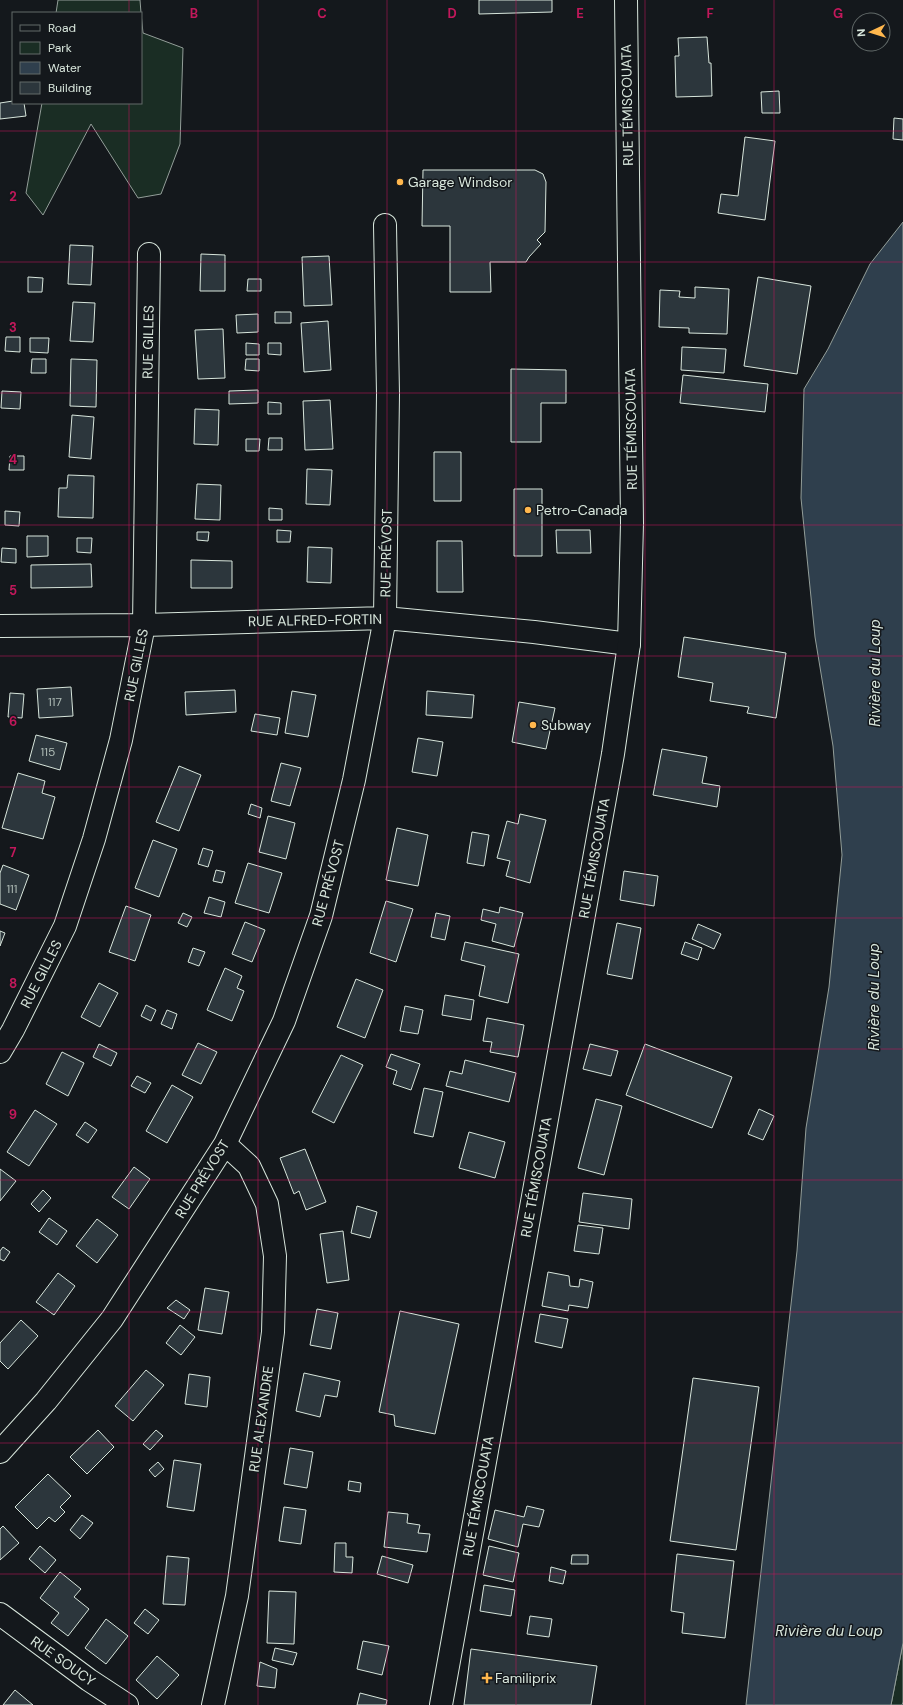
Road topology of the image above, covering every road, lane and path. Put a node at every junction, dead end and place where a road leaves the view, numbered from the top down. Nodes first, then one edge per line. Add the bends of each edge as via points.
1 (626, 0) edge
2 (385, 225) dead end
3 (149, 254) dead end
4 (385, 618) junction
5 (144, 625) junction
6 (0, 626) edge
7 (629, 644) junction
8 (0, 1052) edge
9 (225, 1144) junction
10 (0, 1452) edge
11 (0, 1614) edge
12 (127, 1705) edge
13 (212, 1705) edge
14 (440, 1705) edge

1 - 7 street, RUE TÉMISCOUATA via 632,523
2 - 4 street, RUE PRÉVOST via 388,394
3 - 5 street, RUE GILLES
4 - 5 street, RUE ALFRED-FORTIN
4 - 7 street, RUE ALFRED-FORTIN
4 - 9 street, RUE PRÉVOST via 354,780 321,916 284,1021
5 - 6 street, RUE ALFRED-FORTIN
5 - 8 street, RUE GILLES via 121,740 94,839 65,926
7 - 14 street, RUE TÉMISCOUATA via 613,754
9 - 10 street, RUE PRÉVOST via 112,1319 46,1401
9 - 13 street, RUE ALEXANDRE via 248,1166 267,1204 275,1256 273,1332 237,1596
11 - 12 street, RUE SOUCY via 83,1676

